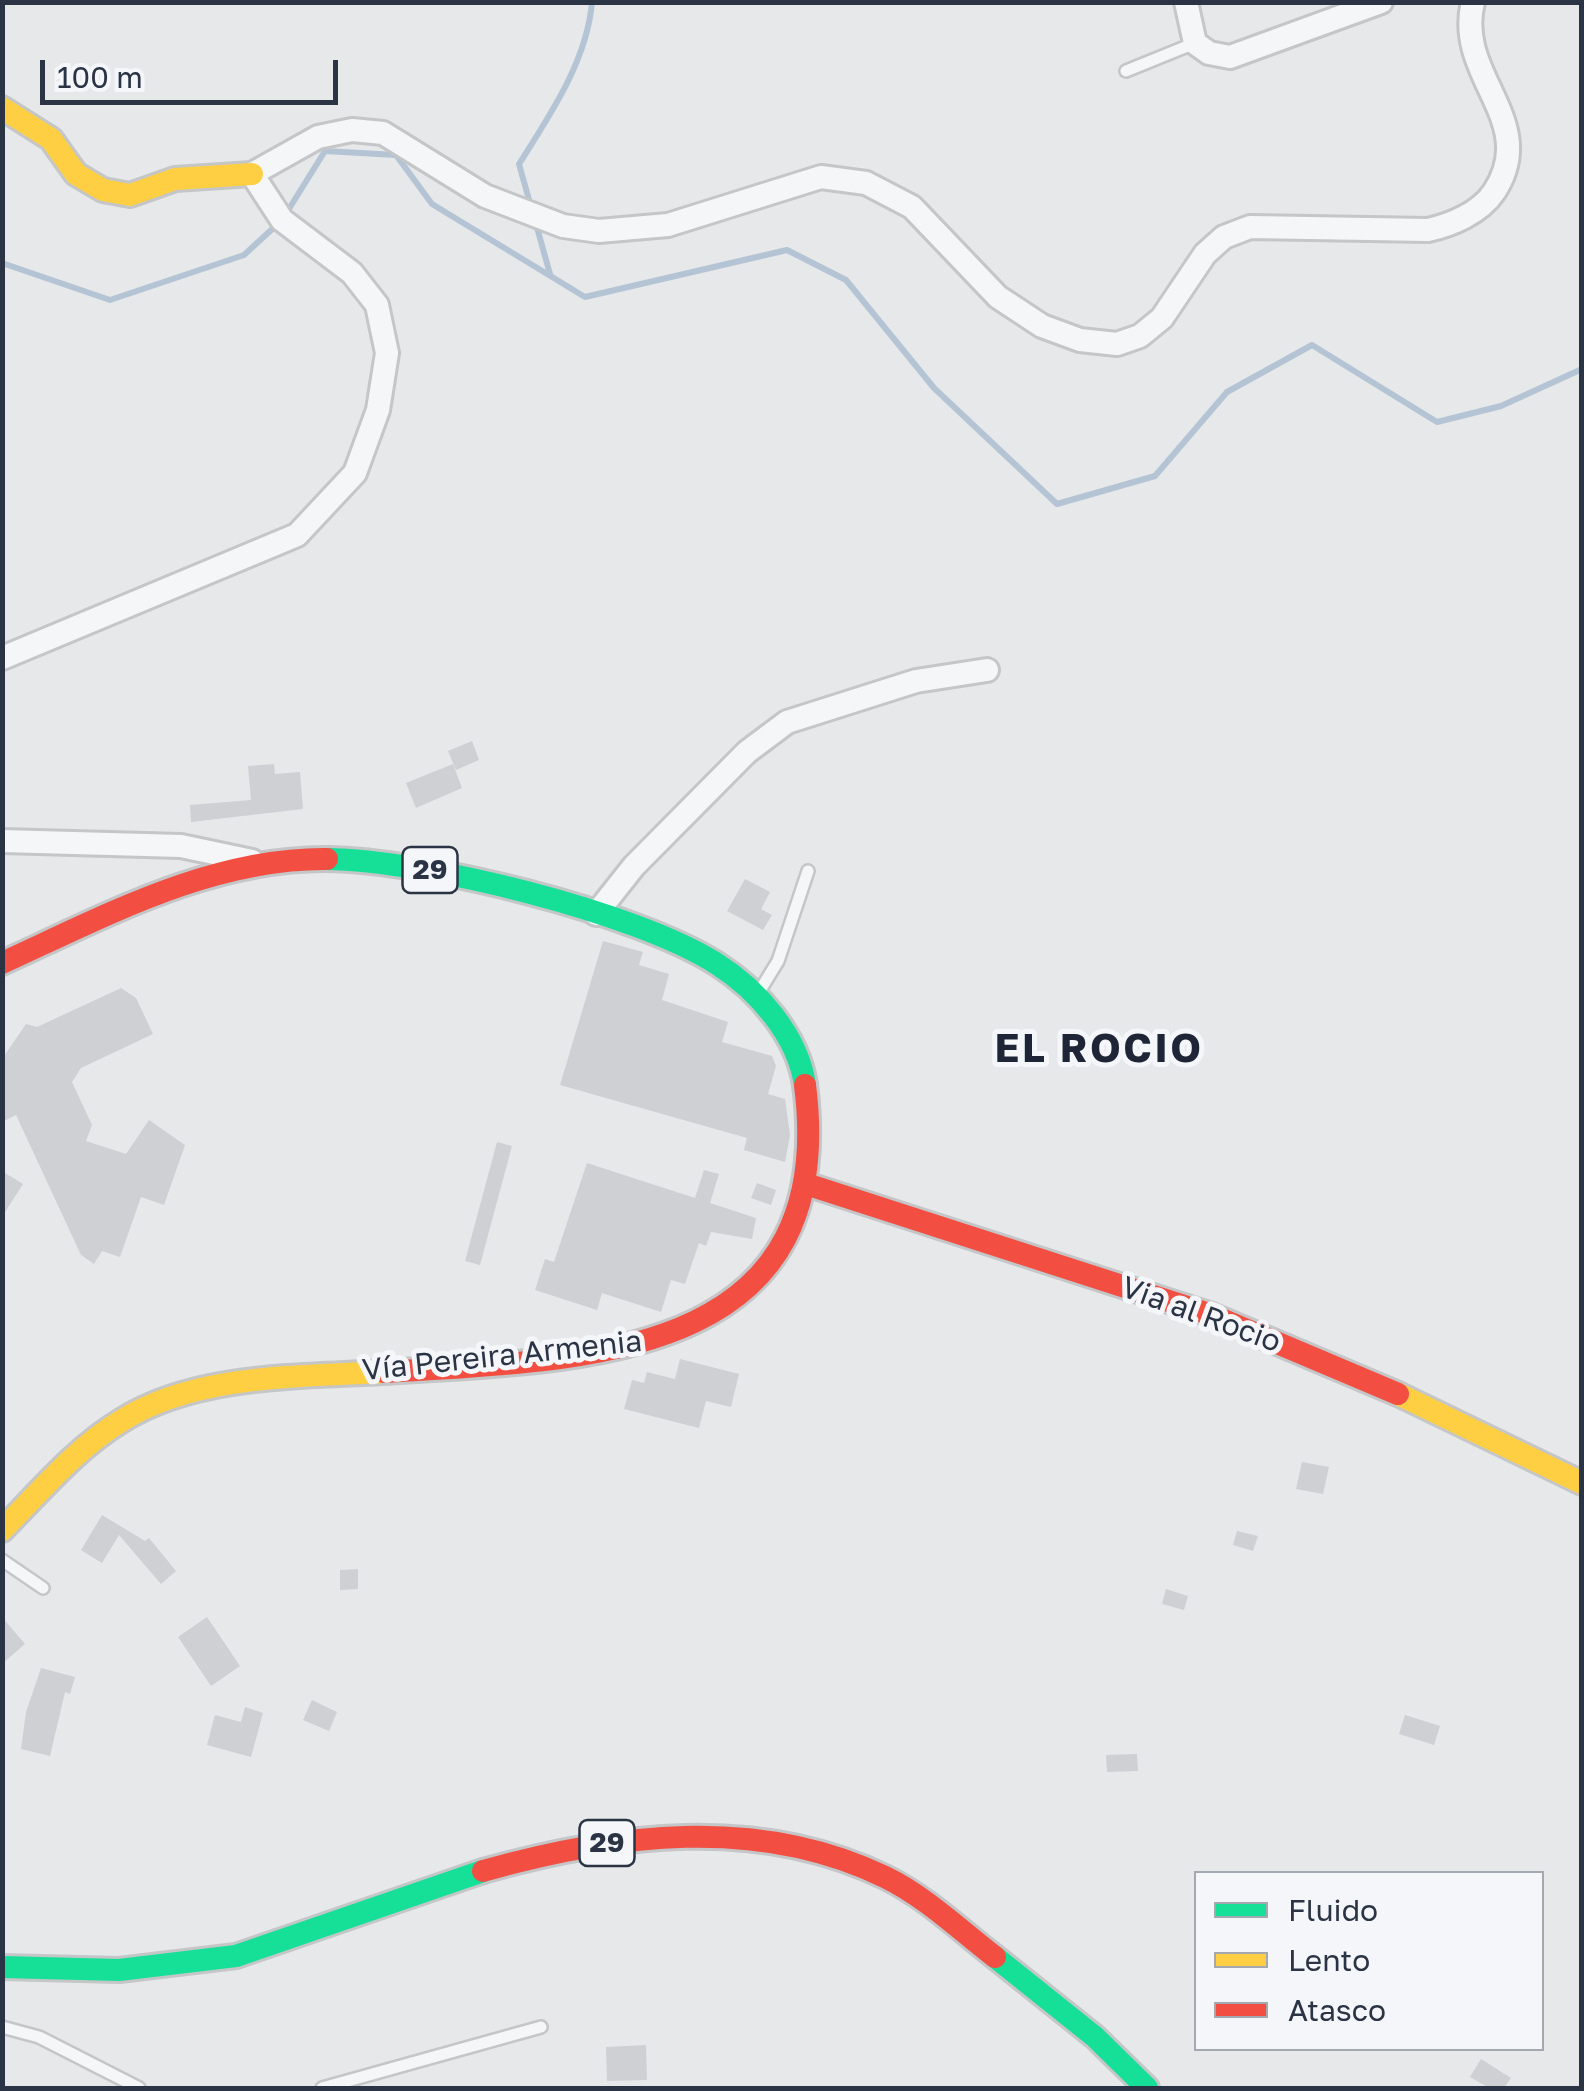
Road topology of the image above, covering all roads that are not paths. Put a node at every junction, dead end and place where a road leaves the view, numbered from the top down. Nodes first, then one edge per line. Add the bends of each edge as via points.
1 (1186, 2) edge
2 (1381, 2) edge
3 (1473, 2) edge
4 (1195, 42) junction
5 (1126, 70) dead end
6 (2, 108) edge
7 (252, 174) junction
8 (2, 658) edge
9 (988, 670) dead end
10 (2, 841) edge
11 (260, 863) junction
12 (808, 871) dead end
13 (596, 914) junction
14 (2, 963) edge
15 (757, 994) junction
16 (806, 1184) junction
17 (1582, 1483) edge
18 (2, 1530) edge
19 (2, 1560) edge
20 (43, 1588) dead end
21 (2, 1966) edge
22 (2, 2027) edge
23 (541, 2027) dead end
24 (139, 2088) edge
25 (322, 2088) edge
26 (1147, 2088) edge

1 - 4 street
2 - 4 street via 1230,57
3 - 7 street via 1471,47 1510,136 1509,168 1489,199 1450,225 1428,230 1250,227 1224,237 1162,318 1116,344 1042,326 998,297 912,207 866,183 821,177 668,225 598,231 564,226 486,196 383,133 318,137
4 - 5 lane
6 - 7 main road via 50,139 76,174 103,190 130,195 175,179
7 - 8 street via 282,220 352,273 378,305 387,353 378,410 354,474 297,536
9 - 13 street via 916,681 787,722 746,752
10 - 11 street via 181,846
11 - 13 main road, Vía Pereira Armenia / 29 via 400,864
11 - 14 main road, Vía Pereira Armenia / 29 via 193,878
12 - 15 lane via 778,961
13 - 15 main road, Vía Pereira Armenia / 29 via 692,947
15 - 16 main road, Vía Pereira Armenia / 29 via 782,1026 806,1089 812,1152
16 - 17 main road, Via al Rocio via 907,1222 1212,1315
16 - 18 main road, Vía Pereira Armenia / 29 via 789,1236 763,1275 721,1314 690,1329 607,1351 315,1375 168,1400 101,1434
19 - 20 lane
21 - 26 main road, 29 via 50,1971 235,1956 551,1851 750,1836 809,1847 888,1878 1090,2030
22 - 24 lane via 39,2038
23 - 25 lane

